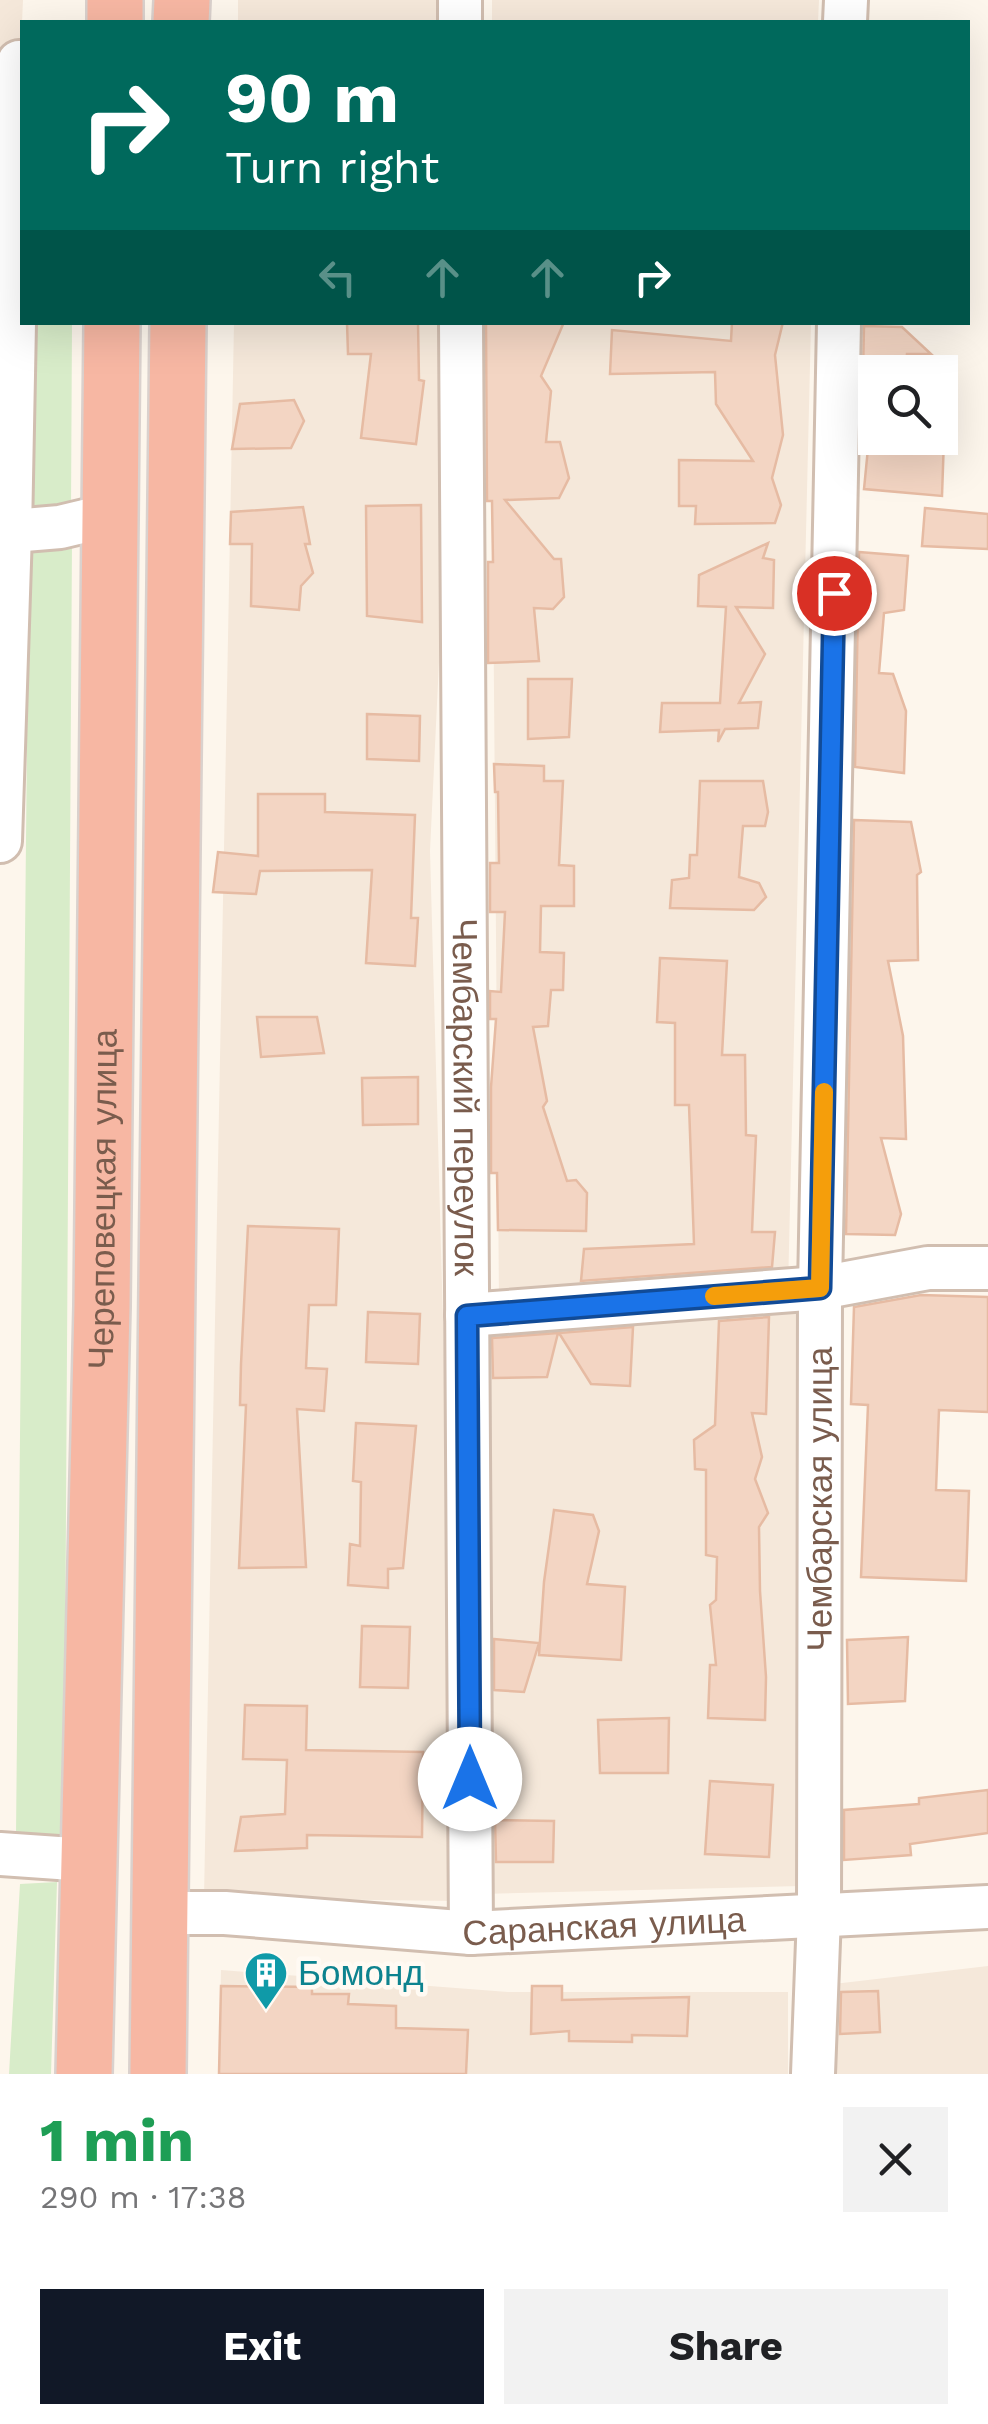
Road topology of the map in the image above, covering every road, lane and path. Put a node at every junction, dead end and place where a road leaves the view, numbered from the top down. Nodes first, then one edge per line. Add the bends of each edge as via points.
1 (14, 62) edge
2 (112, 325) edge
3 (178, 325) edge
4 (462, 325) edge
5 (839, 325) edge
6 (110, 515) junction
7 (5, 532) edge
8 (0, 841) edge
9 (988, 1268) edge
10 (820, 1288) junction
11 (467, 1316) junction
12 (0, 1854) edge
13 (88, 1860) junction
14 (988, 1907) edge
15 (160, 1913) junction
16 (819, 1915) junction
17 (471, 1933) junction
18 (84, 2074) edge
19 (158, 2074) edge
20 (813, 2074) edge

1 - 7 street
2 - 6 highway, Череповецкая улица
3 - 15 highway, Череповецкая улица
4 - 11 street, Чембарский переулок
5 - 10 street, Чембарская улица
6 - 7 street
6 - 13 highway, Череповецкая улица
7 - 8 street
9 - 10 street via 928,1268
10 - 11 street
10 - 16 street, Чембарская улица
11 - 17 street, Чембарский переулок
12 - 13 street
13 - 18 highway, Череповецкая улица
14 - 16 street, Саранская улица
15 - 17 street, Саранская улица
15 - 19 highway, Череповецкая улица
16 - 17 street, Саранская улица
16 - 20 street, Чембарская улица

